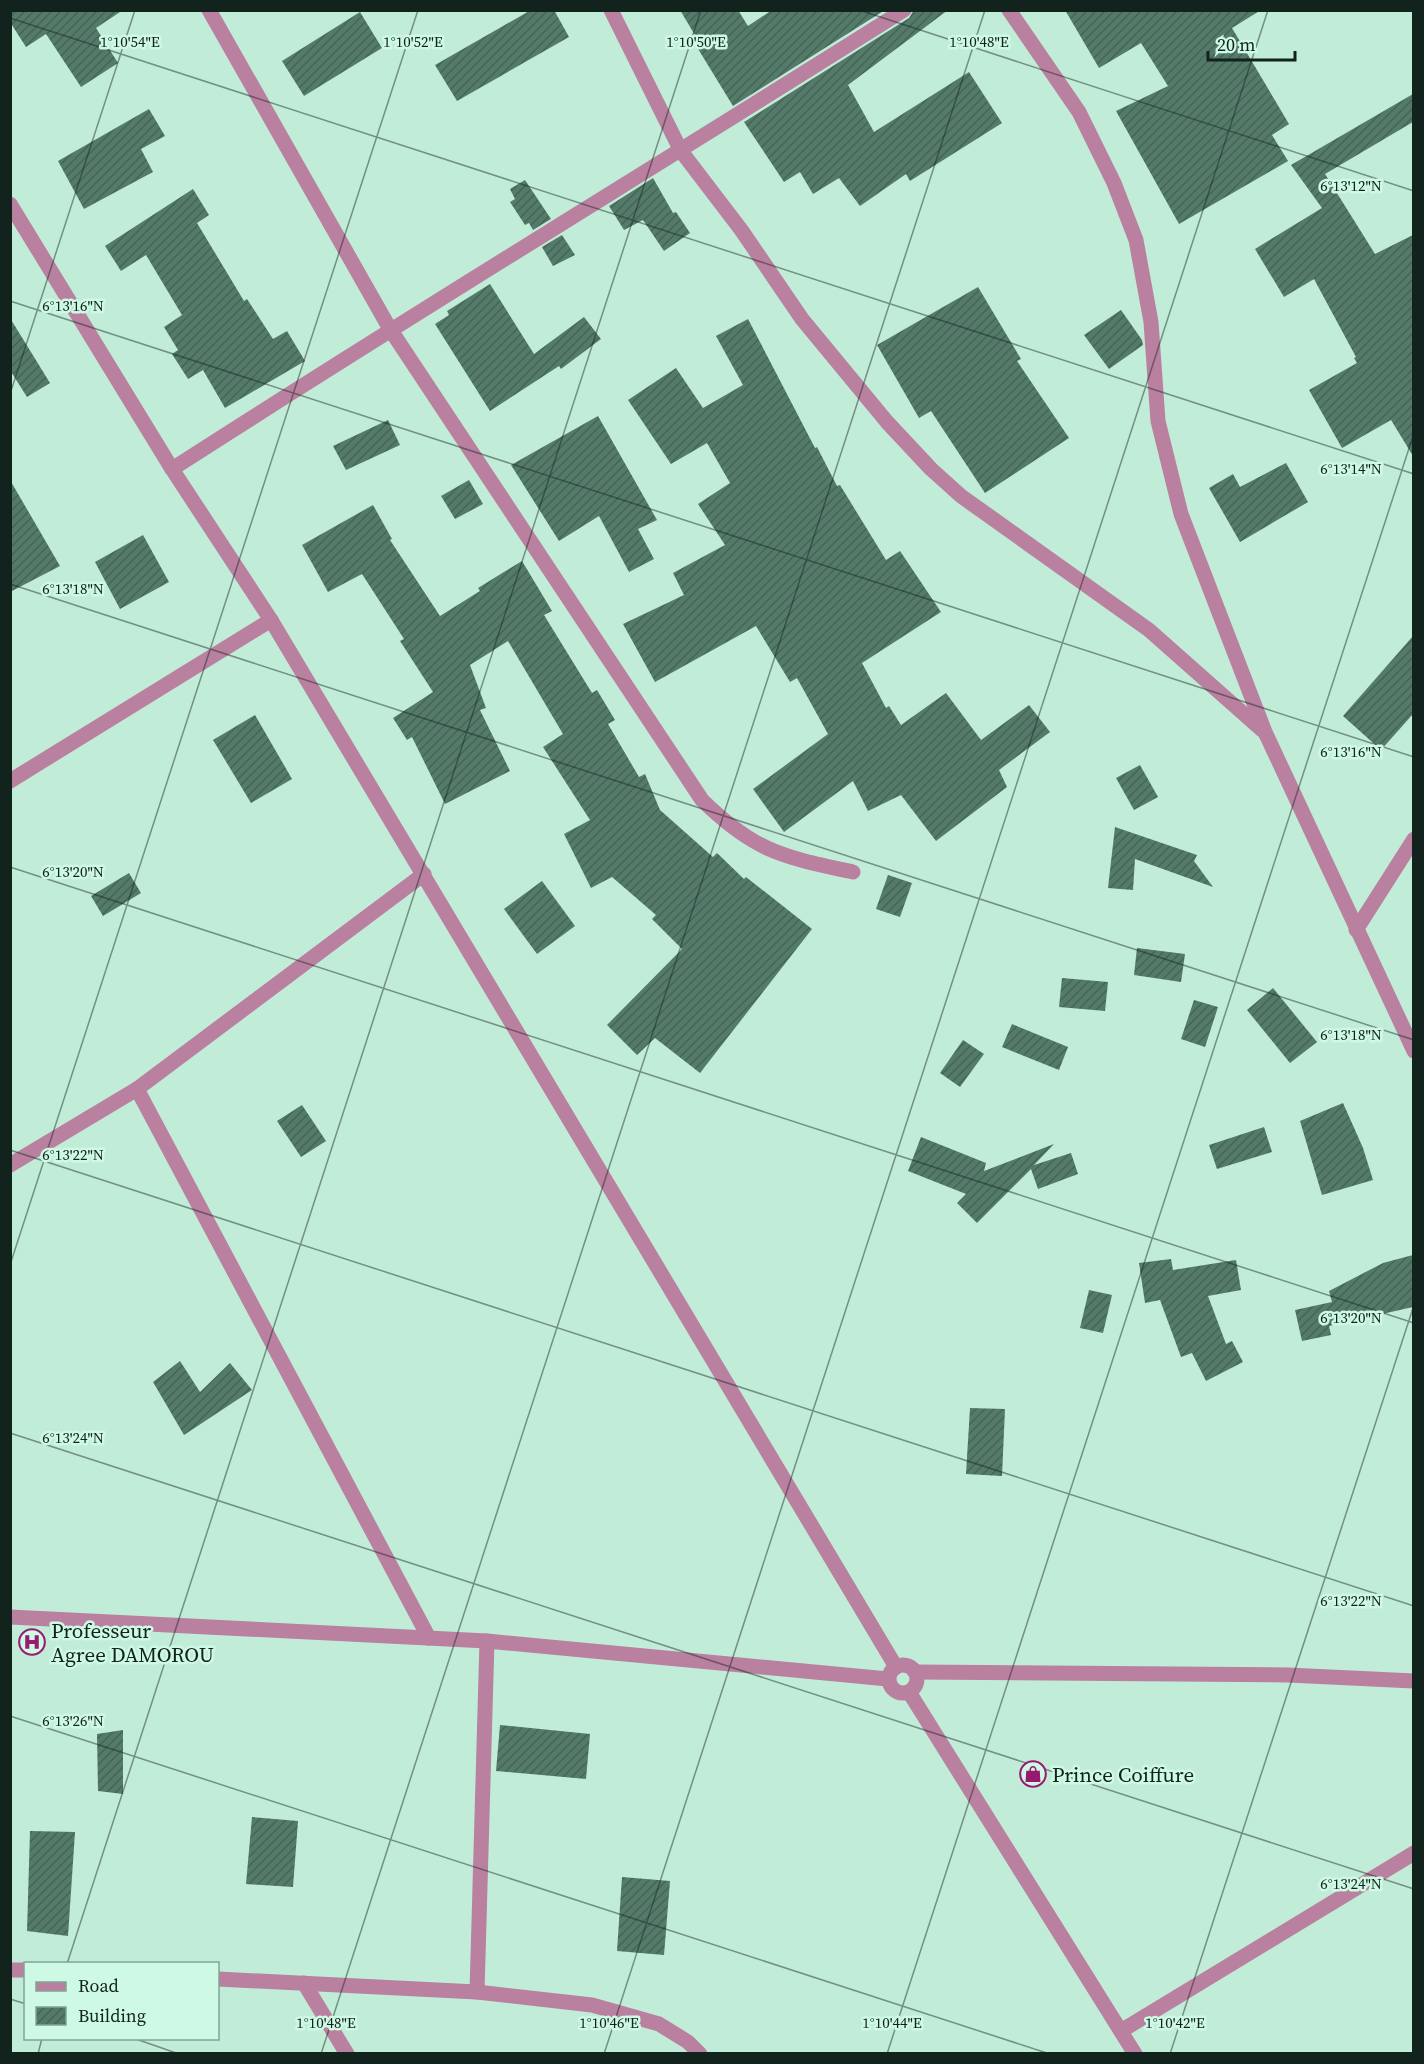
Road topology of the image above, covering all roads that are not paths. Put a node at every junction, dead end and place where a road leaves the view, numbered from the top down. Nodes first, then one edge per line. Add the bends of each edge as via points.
1 (209, 10) edge
2 (611, 10) edge
3 (904, 10) edge
4 (1009, 10) edge
5 (681, 151) junction
6 (10, 204) edge
7 (390, 329) junction
8 (172, 469) junction
9 (271, 620) junction
10 (1264, 732) junction
11 (10, 781) edge
12 (1413, 839) edge
13 (853, 872) dead end
14 (424, 874) junction
15 (1356, 930) junction
16 (1413, 1051) edge
17 (137, 1089) junction
18 (10, 1165) edge
19 (10, 1617) edge
20 (429, 1638) junction
21 (487, 1641) junction
22 (915, 1672) junction
23 (892, 1673) junction
24 (1413, 1681) edge
25 (909, 1692) junction
26 (1413, 1853) edge
27 (219, 1979) edge
28 (304, 1983) junction
29 (477, 1992) junction
30 (1121, 2031) junction
31 (347, 2054) edge
32 (699, 2054) edge
33 (1135, 2054) edge

1 - 7 street
2 - 5 street
3 - 5 street
4 - 10 street via 1078,112 1114,183 1136,240 1150,322 1158,422 1181,514
5 - 7 street
5 - 10 street via 742,231 802,320 931,469 1015,536 1149,630
6 - 8 street
7 - 8 street
7 - 13 street via 702,801 729,827 758,846 788,858
8 - 9 street
9 - 11 street
9 - 14 street
10 - 15 street
12 - 15 street
14 - 17 street
14 - 23 street
15 - 16 street
17 - 18 street
17 - 20 street
19 - 20 street
20 - 21 street
21 - 23 street
21 - 29 street
22 - 23 street via 910,1667
22 - 24 street via 1288,1675
22 - 25 street via 915,1687
23 - 25 street via 895,1692
25 - 30 street
26 - 30 street
27 - 28 street
28 - 29 street
28 - 31 street
29 - 32 street via 592,2005 626,2013 659,2024
30 - 33 street

